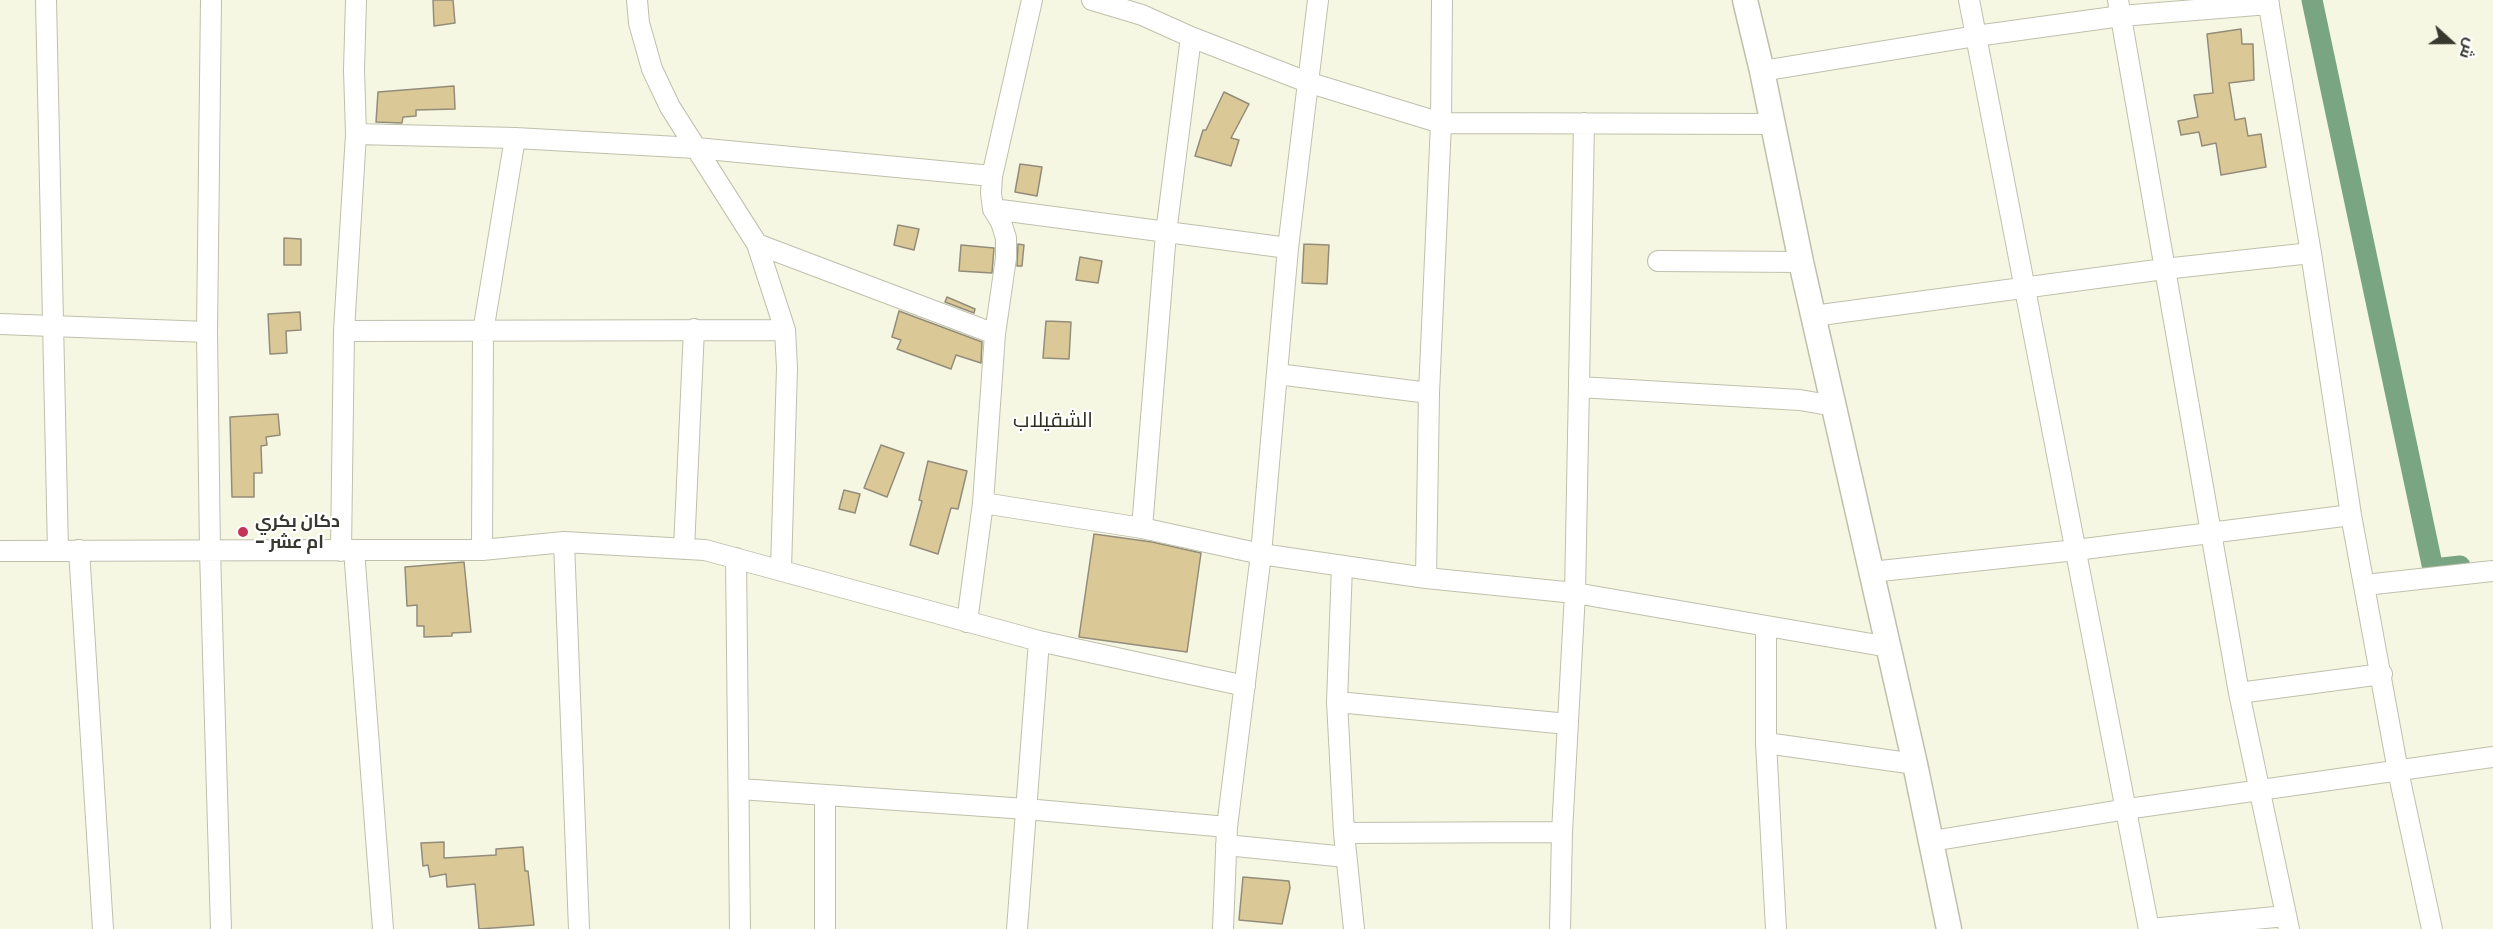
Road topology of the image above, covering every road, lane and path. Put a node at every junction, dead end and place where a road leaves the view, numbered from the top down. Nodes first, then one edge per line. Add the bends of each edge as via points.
1 (46, 0) edge
2 (211, 0) edge
3 (356, 0) edge
4 (637, 0) edge
5 (1032, 0) edge
6 (1092, 0) edge
7 (1318, 0) edge
8 (1442, 0) edge
9 (1745, 0) edge
10 (1969, 0) edge
11 (2269, 2) edge
12 (1142, 8) edge
13 (2120, 8) edge
14 (1976, 36) junction
15 (1191, 37) junction
16 (1762, 71) junction
17 (1307, 82) junction
18 (1441, 123) junction
19 (1584, 123) junction
20 (1772, 124) junction
21 (356, 134) junction
22 (515, 138) junction
23 (696, 148) junction
24 (992, 176) junction
25 (993, 208) junction
26 (1166, 233) junction
27 (757, 244) junction
28 (1288, 248) junction
29 (2311, 253) junction
30 (1658, 261) dead end
31 (1801, 262) junction
32 (2164, 269) junction
33 (2024, 288) junction
34 (1813, 316) junction
35 (0, 324) edge
36 (53, 326) junction
37 (694, 329) junction
38 (785, 330) junction
39 (345, 331) junction
40 (207, 332) junction
41 (483, 332) junction
42 (995, 334) junction
43 (1277, 374) junction
44 (1578, 387) junction
45 (1430, 393) junction
46 (1834, 406) junction
47 (983, 503) junction
48 (2352, 515) junction
49 (1142, 528) junction
50 (2210, 531) junction
51 (564, 542) junction
52 (684, 549) junction
53 (79, 550) junction
54 (348, 550) junction
55 (482, 550) junction
56 (2076, 550) junction
57 (0, 551) edge
58 (58, 551) junction
59 (210, 551) junction
60 (1261, 554) junction
61 (736, 558) junction
62 (1342, 566) junction
63 (781, 569) junction
64 (2493, 571) edge
65 (1871, 572) junction
66 (1426, 578) junction
67 (2366, 585) junction
68 (1575, 593) junction
69 (967, 622) junction
70 (1766, 627) junction
71 (1039, 641) junction
72 (1889, 647) junction
73 (2382, 674) junction
74 (1245, 686) junction
75 (2239, 693) junction
76 (1336, 702) junction
77 (1568, 724) junction
78 (1766, 743) junction
79 (2493, 757) edge
80 (1915, 764) junction
81 (2398, 771) junction
82 (740, 789) junction
83 (2259, 792) junction
84 (825, 796) junction
85 (1026, 809) junction
86 (2127, 809) junction
87 (1562, 832) junction
88 (1344, 833) junction
89 (1227, 836) junction
90 (1932, 841) junction
91 (1346, 857) junction
92 (2287, 922) edge
93 (103, 929) edge
94 (221, 929) edge
95 (383, 929) edge
96 (579, 929) edge
97 (740, 929) edge
98 (825, 929) edge
99 (1017, 929) edge
100 (1223, 929) edge
101 (1354, 929) edge
102 (1560, 929) edge
103 (1776, 929) edge
104 (1949, 929) edge
105 (2149, 929) edge
106 (2432, 929) edge

1 - 36 street
2 - 40 street
3 - 21 street
4 - 23 street via 652,69
5 - 24 street
6 - 12 street
7 - 17 street
8 - 18 street
9 - 16 street
10 - 14 street
11 - 13 street
11 - 29 street
12 - 15 street
13 - 14 street
13 - 32 street
14 - 16 street
14 - 33 street
15 - 17 street
15 - 26 street
16 - 20 street
17 - 18 street
17 - 28 street
18 - 19 street
18 - 45 street
19 - 20 street
19 - 44 street
20 - 31 street
21 - 22 street
21 - 39 street
22 - 23 street
22 - 41 street
23 - 24 street
23 - 27 street
24 - 25 street
25 - 26 street
25 - 42 street via 1006,238
26 - 28 street
26 - 49 street
27 - 38 street
27 - 42 street
28 - 43 street
29 - 32 street
29 - 48 street
30 - 31 street
31 - 34 street
32 - 33 street
32 - 50 street
33 - 34 street
33 - 56 street
34 - 46 street
35 - 36 street
36 - 40 street
36 - 58 street
37 - 38 street
37 - 41 street
37 - 52 street
38 - 63 street
39 - 41 street
39 - 54 street
40 - 59 street
41 - 55 street
42 - 47 street
43 - 45 street
43 - 60 street
44 - 46 street via 1800,400
44 - 68 street
45 - 66 street
46 - 65 street
47 - 49 street
47 - 69 street
48 - 50 street
48 - 67 street
49 - 60 street
50 - 56 street
50 - 75 street
51 - 52 street
51 - 55 street
51 - 96 street
52 - 61 street
53 - 58 street
53 - 59 street
53 - 93 street
54 - 55 street
54 - 59 street
54 - 95 street
56 - 65 street
56 - 86 street
57 - 58 street
59 - 94 street
60 - 62 street
60 - 74 street
61 - 63 street
61 - 82 street
62 - 66 street
62 - 76 street
63 - 69 street
64 - 67 street
65 - 72 street
66 - 68 street
67 - 73 street
68 - 70 street
68 - 77 street
69 - 71 street
70 - 72 street
70 - 78 street
71 - 74 street
71 - 85 street
72 - 80 street
73 - 75 street
73 - 81 street
74 - 89 street
75 - 83 street
76 - 77 street
76 - 88 street
77 - 87 street
78 - 80 street
78 - 103 street
79 - 81 street
80 - 90 street
81 - 83 street
81 - 106 street
82 - 84 street
82 - 97 street
83 - 86 street
83 - 92 street
84 - 85 street
84 - 98 street
85 - 89 street
85 - 99 street
86 - 90 street
86 - 105 street
87 - 88 street
87 - 102 street
88 - 91 street
89 - 91 street
89 - 100 street
90 - 104 street
91 - 101 street
92 - 105 street

